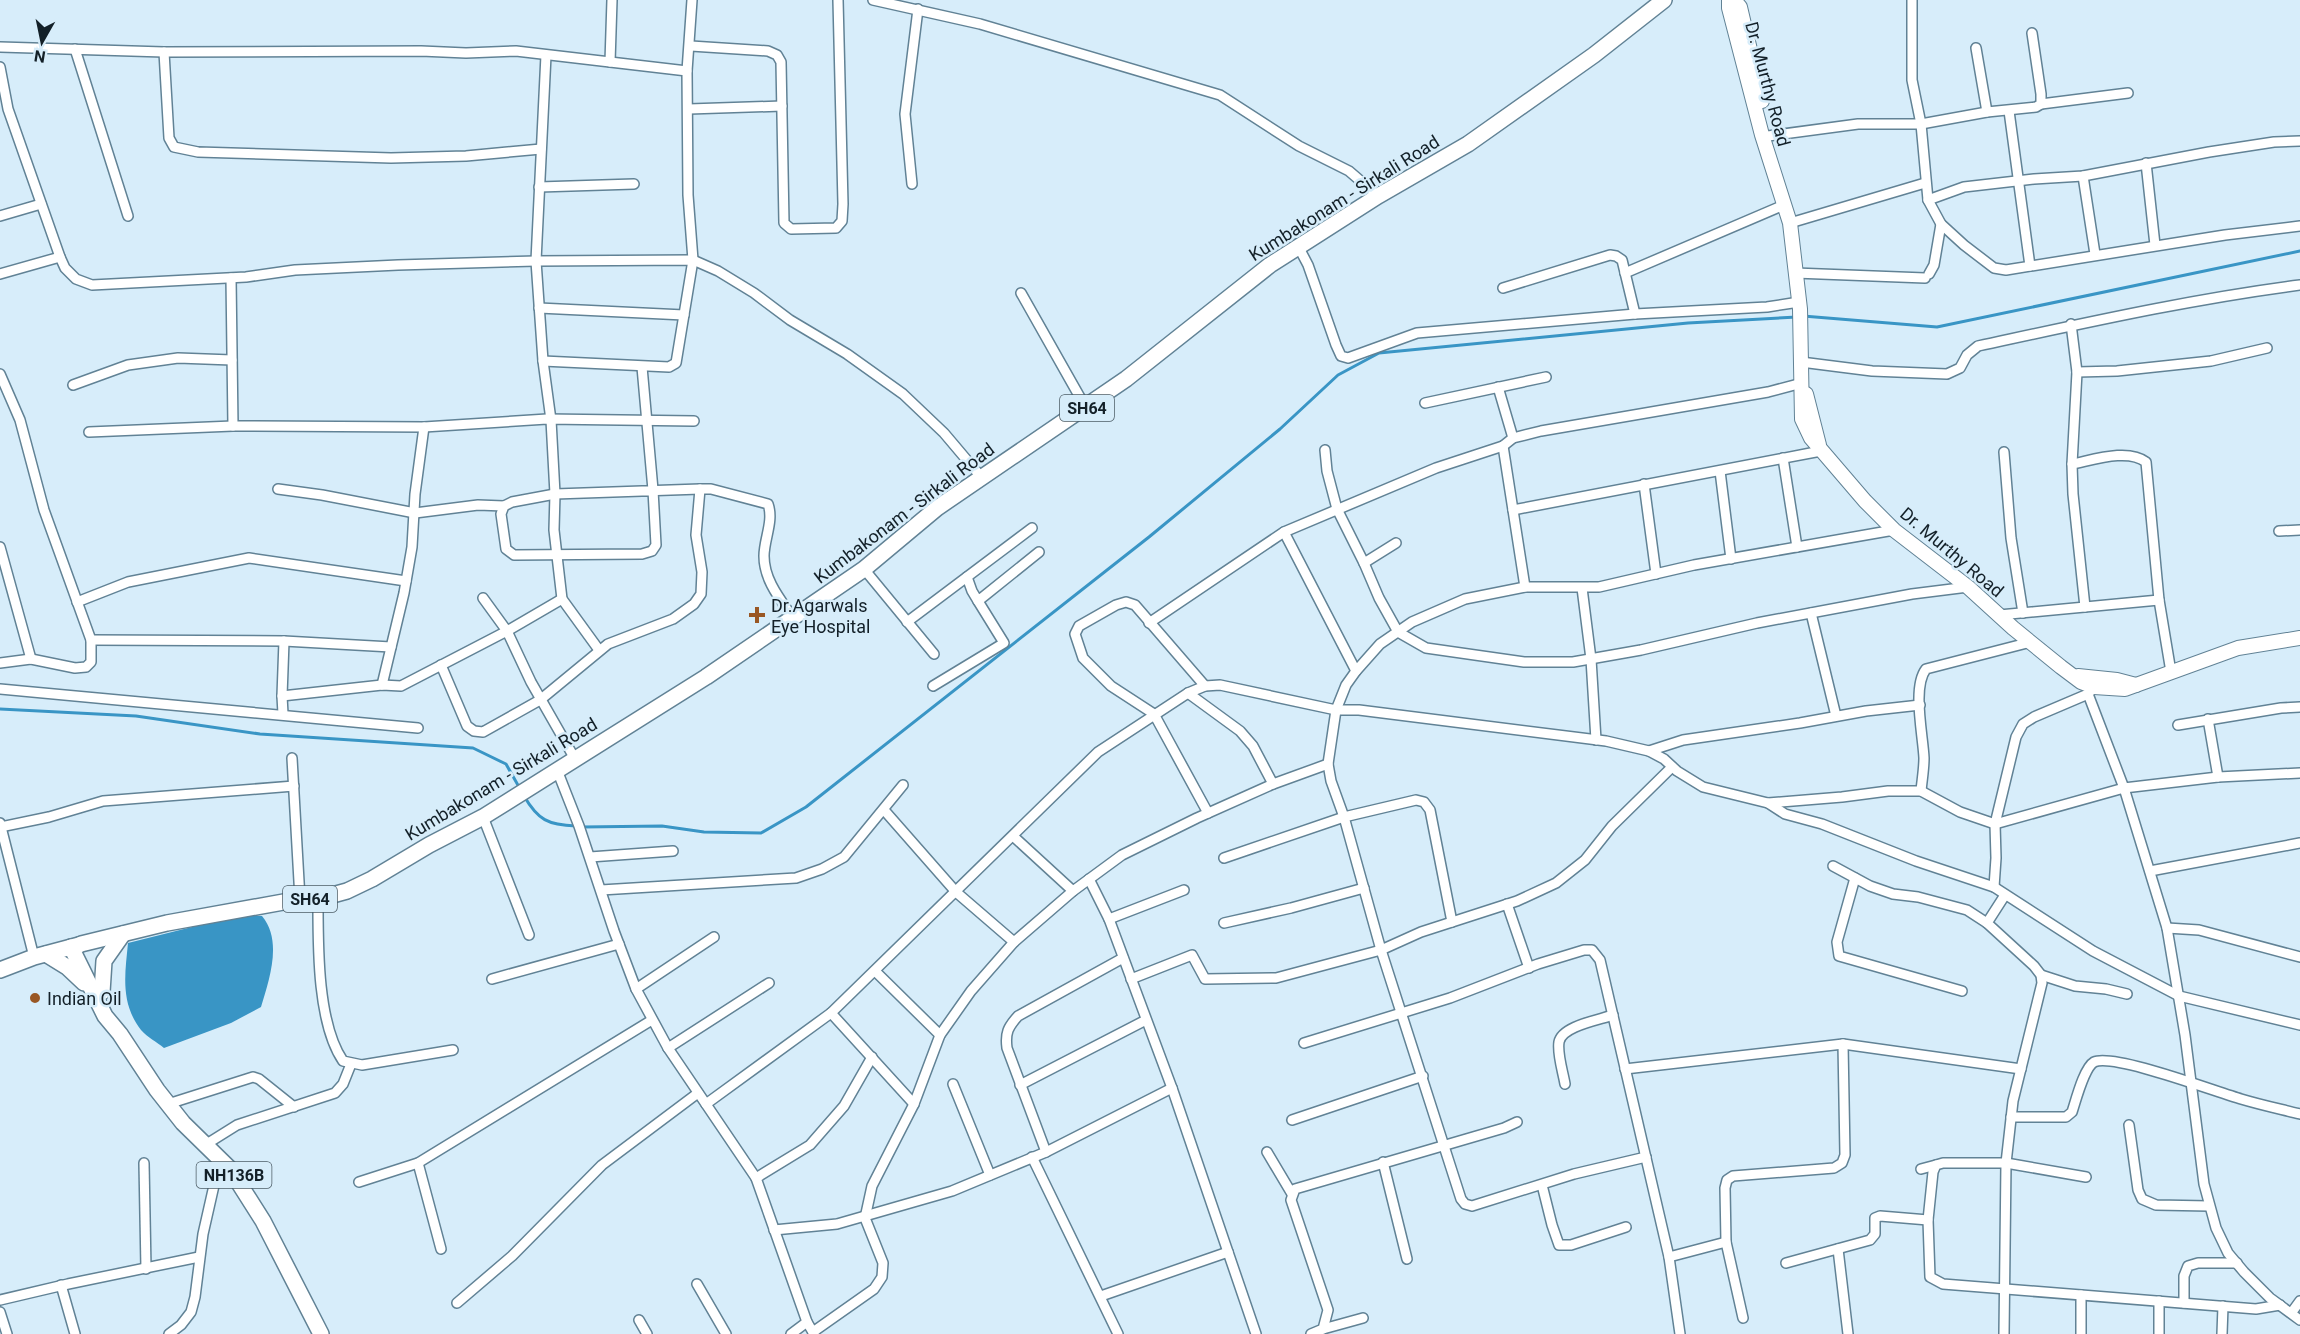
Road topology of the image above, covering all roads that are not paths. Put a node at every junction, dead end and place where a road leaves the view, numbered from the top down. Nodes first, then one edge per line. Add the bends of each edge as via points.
1 (612, 0) edge
2 (692, 0) edge
3 (838, 0) edge
4 (873, 0) edge
5 (1653, 0) edge
6 (1664, 0) edge
7 (1729, 0) edge
8 (1734, 0) edge
9 (1912, 0) edge
10 (918, 9) junction
11 (1642, 18) junction
12 (2032, 33) dead end
13 (691, 46) junction
14 (0, 47) edge
15 (1976, 48) dead end
16 (75, 49) junction
17 (164, 52) junction
18 (546, 54) junction
19 (610, 62) junction
20 (0, 67) edge
21 (687, 71) junction
22 (2128, 93) dead end
23 (2041, 104) junction
24 (782, 106) junction
25 (4, 109) edge
26 (689, 109) junction
27 (2009, 111) junction
28 (1987, 112) junction
29 (1921, 124) junction
30 (1768, 136) junction
31 (2300, 141) edge
32 (541, 149) junction
33 (2146, 163) junction
34 (2083, 176) junction
35 (1775, 177) junction
36 (2017, 182) junction
37 (1925, 183) junction
38 (634, 184) dead end
39 (912, 184) dead end
40 (539, 187) junction
41 (1378, 196) junction
42 (1928, 200) junction
43 (41, 204) junction
44 (1784, 205) junction
45 (0, 216) edge
46 (128, 216) dead end
47 (1790, 223) junction
48 (1941, 224) junction
49 (2300, 226) edge
50 (2155, 245) junction
51 (1298, 246) junction
52 (2095, 254) junction
53 (60, 257) junction
54 (693, 260) junction
55 (536, 261) junction
56 (2030, 266) junction
57 (1625, 273) junction
58 (1795, 273) junction
59 (0, 274) edge
60 (231, 278) junction
61 (2300, 285) edge
62 (1503, 288) dead end
63 (1021, 293) dead end
64 (1799, 305) junction
65 (539, 308) junction
66 (1635, 314) junction
67 (684, 315) junction
68 (2071, 324) junction
69 (2267, 348) dead end
70 (232, 360) junction
71 (543, 361) junction
72 (1801, 362) junction
73 (642, 367) junction
74 (2077, 372) junction
75 (0, 374) edge
76 (1546, 377) dead end
77 (73, 385) dead end
78 (1802, 385) junction
79 (1498, 387) junction
80 (1425, 403) dead end
81 (1086, 408) junction
82 (551, 420) junction
83 (694, 421) dead end
84 (646, 422) junction
85 (233, 426) junction
86 (424, 427) junction
87 (88, 432) dead end
88 (1513, 438) junction
89 (1503, 446) junction
90 (1820, 448) junction
91 (1325, 450) dead end
92 (2004, 452) dead end
93 (1783, 458) junction
94 (2072, 464) junction
95 (1720, 471) junction
96 (982, 478) junction
97 (1644, 484) junction
98 (278, 489) dead end
99 (700, 489) junction
100 (653, 490) junction
101 (555, 494) junction
102 (504, 506) junction
103 (1337, 509) junction
104 (1513, 510) junction
105 (415, 513) junction
106 (1032, 528) dead end
107 (1894, 530) junction
108 (2300, 530) edge
109 (2279, 531) dead end
110 (1284, 532) junction
111 (1396, 543) dead end
112 (0, 547) edge
113 (1797, 547) junction
114 (1039, 552) dead end
115 (556, 555) junction
116 (1731, 559) junction
117 (1364, 563) junction
118 (864, 569) junction
119 (1656, 574) junction
120 (966, 577) junction
121 (406, 581) junction
122 (1525, 587) junction
123 (1968, 587) junction
124 (1582, 588) junction
125 (483, 598) dead end
126 (562, 599) junction
127 (2160, 600) junction
128 (978, 601) junction
129 (77, 602) junction
130 (2085, 607) junction
131 (1811, 613) junction
132 (2023, 613) junction
133 (1999, 615) junction
134 (793, 618) junction
135 (907, 622) junction
136 (1149, 623) junction
137 (507, 631) junction
138 (1398, 632) junction
139 (2300, 638) edge
140 (91, 640) junction
141 (284, 641) junction
142 (2031, 642) junction
143 (391, 647) junction
144 (599, 650) junction
145 (934, 654) dead end
146 (31, 659) junction
147 (1591, 659) junction
148 (0, 663) edge
149 (441, 665) junction
150 (1356, 671) junction
151 (2171, 672) junction
152 (2073, 675) junction
153 (382, 686) junction
154 (1205, 686) junction
155 (2138, 686) junction
156 (933, 687) dead end
157 (0, 689) edge
158 (2091, 691) junction
159 (1188, 693) junction
160 (282, 696) junction
161 (540, 700) junction
162 (1920, 705) junction
163 (2300, 707) edge
164 (1336, 710) junction
165 (283, 714) junction
166 (1154, 714) junction
167 (1836, 716) junction
168 (2208, 719) junction
169 (2178, 725) dead end
170 (418, 728) dead end
171 (1596, 740) junction
172 (1649, 751) junction
173 (292, 758) dead end
174 (575, 759) junction
175 (1328, 764) junction
176 (1672, 767) junction
177 (557, 770) junction
178 (2300, 773) edge
179 (2218, 777) junction
180 (1273, 784) junction
181 (903, 785) dead end
182 (294, 786) junction
183 (2124, 788) junction
184 (1922, 791) junction
185 (1768, 803) junction
186 (884, 810) junction
187 (1208, 813) junction
188 (483, 817) junction
189 (1344, 817) junction
190 (1995, 824) junction
191 (0, 825) edge
192 (1012, 836) junction
193 (2300, 843) edge
194 (673, 851) dead end
195 (590, 857) junction
196 (1224, 858) dead end
197 (1833, 866) dead end
198 (2150, 871) junction
199 (1855, 878) junction
200 (1089, 879) junction
201 (1994, 887) junction
202 (1364, 888) junction
203 (601, 890) junction
204 (1184, 890) dead end
205 (1073, 891) junction
206 (956, 892) junction
207 (2005, 895) junction
208 (300, 899) junction
209 (318, 899) junction
210 (1507, 904) junction
211 (1108, 919) junction
212 (1452, 922) junction
213 (1224, 923) dead end
214 (1987, 923) junction
215 (2167, 928) junction
216 (123, 934) junction
217 (529, 935) dead end
218 (714, 937) dead end
219 (1014, 942) junction
220 (619, 944) junction
221 (76, 946) junction
222 (1381, 950) junction
223 (40, 956) junction
224 (2300, 957) edge
225 (1123, 958) junction
226 (1529, 968) junction
227 (0, 970) edge
228 (875, 971) junction
229 (2041, 975) junction
230 (492, 979) dead end
231 (1131, 979) junction
232 (769, 983) dead end
233 (636, 989) junction
234 (96, 991) junction
235 (1962, 991) dead end
236 (2127, 994) dead end
237 (2179, 996) junction
238 (831, 1013) junction
239 (1403, 1014) junction
240 (1613, 1016) junction
241 (652, 1020) junction
242 (1146, 1020) junction
243 (2300, 1025) edge
244 (940, 1035) junction
245 (1304, 1043) dead end
246 (1844, 1044) junction
247 (668, 1048) junction
248 (453, 1050) dead end
249 (872, 1057) junction
250 (351, 1064) junction
251 (1625, 1069) junction
252 (2021, 1069) junction
253 (1423, 1076) junction
254 (953, 1083) dead end
255 (2192, 1083) junction
256 (1564, 1084) dead end
257 (1020, 1085) junction
258 (1172, 1088) junction
259 (698, 1093) junction
260 (168, 1104) junction
261 (706, 1104) junction
262 (914, 1104) junction
263 (294, 1107) junction
264 (2300, 1113) edge
265 (2011, 1117) junction
266 (1292, 1120) dead end
267 (1517, 1122) dead end
268 (2129, 1125) dead end
269 (205, 1144) junction
270 (1445, 1145) junction
271 (1046, 1152) junction
272 (1266, 1152) dead end
273 (1032, 1157) junction
274 (1646, 1157) junction
275 (220, 1159) junction
276 (1383, 1162) junction
277 (144, 1163) dead end
278 (418, 1163) junction
279 (2006, 1163) junction
280 (1936, 1165) junction
281 (1921, 1169) dead end
282 (990, 1175) junction
283 (2086, 1177) dead end
284 (756, 1178) junction
285 (359, 1182) dead end
286 (1542, 1185) junction
287 (1292, 1194) junction
288 (2209, 1206) junction
289 (865, 1218) junction
290 (1928, 1220) junction
291 (1626, 1227) dead end
292 (774, 1230) junction
293 (1726, 1242) junction
294 (441, 1249) dead end
295 (1838, 1249) junction
296 (1228, 1252) junction
297 (199, 1257) junction
298 (1669, 1257) junction
299 (1407, 1259) dead end
300 (1786, 1263) dead end
301 (2237, 1263) junction
302 (146, 1269) junction
303 (698, 1284) dead end
304 (60, 1285) junction
305 (2006, 1289) junction
306 (2081, 1295) junction
307 (1101, 1296) junction
308 (0, 1300) edge
309 (2300, 1300) edge
310 (2159, 1301) junction
311 (457, 1303) dead end
312 (2184, 1303) junction
313 (2280, 1305) junction
314 (2223, 1306) junction
315 (0, 1312) edge
316 (2292, 1312) junction
317 (1363, 1318) dead end
318 (1743, 1318) dead end
319 (639, 1320) dead end
320 (2300, 1320) edge
321 (807, 1322) junction
322 (1323, 1329) junction
323 (814, 1333) edge
324 (7, 1334) edge
325 (75, 1334) edge
326 (169, 1334) edge
327 (321, 1334) edge
328 (647, 1334) edge
329 (726, 1334) edge
330 (791, 1334) edge
331 (1118, 1334) edge
332 (1256, 1334) edge
333 (1311, 1334) edge
334 (1680, 1334) edge
335 (1848, 1334) edge
336 (2004, 1334) edge
337 (2081, 1334) edge
338 (2159, 1334) edge
339 (2222, 1334) edge

1 - 19 street
2 - 13 street
3 - 24 street via 843,204 842,221 836,228 792,229 784,223
4 - 10 street
5 - 11 main road, Kumbakonam - Sirkali Road / SH64
6 - 11 main road, Kumbakonam - Sirkali Road / SH64
7 - 35 main road, Dr. Murthy Road
8 - 30 main road, Dr. Murthy Road via 1740,7
9 - 29 street via 1912,80
10 - 39 street via 905,114
10 - 41 street via 1220,94 1299,146 1349,171
11 - 41 main road, Kumbakonam - Sirkali Road / SH64 via 1468,144
12 - 23 street
13 - 21 street
13 - 24 street via 768,51 777,55 781,62
14 - 16 street
15 - 28 street
16 - 17 street
16 - 46 street
17 - 18 street
17 - 32 street via 170,138 174,147 181,149 391,158
18 - 19 street
18 - 32 street
19 - 21 street
20 - 25 street
21 - 26 street
22 - 23 street
23 - 27 street
24 - 26 street
25 - 43 street
26 - 54 street via 688,195
27 - 28 street
27 - 36 street
28 - 29 street
29 - 30 street via 1858,124
29 - 37 street
30 - 35 main road, Dr. Murthy Road
31 - 33 street
32 - 40 street
33 - 34 street
33 - 50 street
34 - 36 street
34 - 52 street
35 - 44 main road, Dr. Murthy Road
36 - 42 street via 1964,187
36 - 56 street
37 - 42 street
37 - 47 street
38 - 40 street
40 - 55 street
41 - 51 main road, Kumbakonam - Sirkali Road / SH64
42 - 48 street
43 - 45 street
43 - 53 street
44 - 47 main road, Dr. Murthy Road
44 - 57 street
47 - 58 main road, Dr. Murthy Road
48 - 56 street via 1994,268
48 - 58 street via 1934,266 1927,276
49 - 50 street
50 - 52 street
51 - 66 street via 1336,345 1341,356 1348,358 1417,333
51 - 81 main road, Kumbakonam - Sirkali Road / SH64
52 - 56 street
53 - 59 street
53 - 60 street via 76,279 92,285
54 - 55 street
54 - 67 street
54 - 96 street via 754,293 903,394 944,433
55 - 60 street via 295,270
55 - 65 street
57 - 62 street via 1622,260 1610,255
57 - 66 street
58 - 64 main road, Dr. Murthy Road
60 - 70 street
61 - 68 street via 2238,292
63 - 81 street
64 - 66 street
64 - 72 main road, Dr. Murthy Road
65 - 67 street
65 - 71 street
67 - 73 street via 674,366
68 - 72 street via 1978,346 1960,368 1947,374 1872,371
68 - 74 street
69 - 74 street via 2211,361
70 - 77 street via 178,358 128,364
70 - 85 street
71 - 73 street
71 - 82 street
72 - 78 main road, Dr. Murthy Road
73 - 84 street
74 - 94 street
75 - 129 street via 20,420 44,510
76 - 79 street
78 - 88 street
78 - 90 main road, Dr. Murthy Road
79 - 80 street
79 - 88 street
81 - 96 main road, Kumbakonam - Sirkali Road / SH64
82 - 84 street
82 - 86 street
82 - 101 street
83 - 84 street
84 - 100 street
85 - 86 street
85 - 87 street
86 - 105 street
88 - 89 street
89 - 103 street via 1436,468
89 - 104 street
90 - 93 street
90 - 107 main road, Dr. Murthy Road
91 - 103 street
92 - 132 street via 2011,538
93 - 95 street
93 - 113 street
94 - 127 street via 2125,456 2146,462
94 - 130 street
95 - 97 street
95 - 116 street
96 - 118 main road, Kumbakonam - Sirkali Road / SH64 via 937,508
97 - 104 street
97 - 119 street
98 - 105 street
99 - 100 street
99 - 134 street via 768,504 770,521 764,555 767,578
99 - 144 street via 696,535 701,594 673,619
100 - 101 street
100 - 115 street via 656,545 652,551
101 - 102 street
101 - 115 street
102 - 105 street via 478,505
102 - 115 street via 501,514 506,549 514,555
103 - 110 street
103 - 117 street
104 - 122 street
105 - 121 street
106 - 120 street
107 - 113 street
107 - 123 main road, Dr. Murthy Road
108 - 109 street
110 - 136 street
110 - 150 street
111 - 117 street
112 - 146 street
113 - 116 street
114 - 128 street
115 - 126 street
116 - 119 street
117 - 138 street
118 - 134 main road, Kumbakonam - Sirkali Road / SH64
118 - 135 street
119 - 124 street
120 - 128 street
120 - 135 street
121 - 129 street via 249,558 128,582
121 - 143 street
122 - 124 street
122 - 138 street via 1465,599
123 - 131 street
123 - 133 main road, Dr. Murthy Road
124 - 147 street
125 - 137 street
126 - 137 street
126 - 144 street
127 - 130 street
127 - 151 street
128 - 156 street via 1004,643
129 - 140 street
130 - 132 street
131 - 147 street
131 - 167 street
132 - 133 street
133 - 142 main road, Dr. Murthy Road
134 - 174 main road, Kumbakonam - Sirkali Road / SH64
135 - 145 street
136 - 154 street
136 - 166 street via 1135,605 1116,604 1079,626 1075,634 1083,658 1111,686
137 - 149 street
137 - 161 street
138 - 147 street via 1426,648 1443,652 1524,662
138 - 150 street via 1380,644
139 - 151 main road, Dr. Murthy Road via 2238,648
140 - 141 street
140 - 146 street via 91,662 86,668
141 - 143 street
141 - 160 street
142 - 152 main road, Dr. Murthy Road
142 - 162 street via 1926,669 1921,675
143 - 153 street
144 - 161 street
146 - 148 street
147 - 171 street
149 - 153 street via 401,686
149 - 161 street via 468,726 474,731 483,732
150 - 164 street
151 - 155 main road, Dr. Murthy Road
152 - 155 main road
152 - 158 main road, Dr. Murthy Road
153 - 160 street
154 - 159 street
154 - 164 street via 1220,685
155 - 158 main road, Dr. Murthy Road
157 - 165 street
158 - 183 street
158 - 190 street via 2023,724 2016,737
159 - 166 street
159 - 180 street via 1240,731 1253,746
160 - 165 street
161 - 174 street
162 - 167 street
162 - 184 street
163 - 168 street
164 - 171 street
164 - 175 street
165 - 170 street
166 - 187 street
166 - 192 street via 1098,752
167 - 172 street via 1683,740
168 - 169 street
168 - 179 street
171 - 172 street
172 - 176 street
173 - 182 street
174 - 177 main road, Kumbakonam - Sirkali Road / SH64
175 - 180 street
175 - 189 street
176 - 185 street via 1703,787
176 - 210 street via 1612,826 1585,860 1556,883
177 - 188 main road, Kumbakonam - Sirkali Road / SH64
177 - 195 street
178 - 179 street
179 - 183 street
180 - 187 street
181 - 186 street
182 - 191 street via 103,801 49,817
182 - 208 street
183 - 190 street
183 - 198 street
184 - 185 street
184 - 190 street via 1960,812
185 - 201 street via 1785,814
186 - 203 street via 844,857 796,878
186 - 206 street
187 - 200 street via 1122,855
188 - 209 main road, Kumbakonam - Sirkali Road / SH64 via 372,879
188 - 217 street
189 - 196 street
189 - 202 street
189 - 212 street via 1416,800 1428,805
190 - 201 street
191 - 223 street
192 - 205 street
192 - 206 street
193 - 198 street
194 - 195 street
195 - 203 street
197 - 199 street
198 - 215 street
199 - 214 street via 1893,894 1966,910
199 - 235 street via 1837,942 1839,956
200 - 205 street
200 - 211 street
201 - 207 street
202 - 213 street
202 - 222 street
203 - 220 street
204 - 211 street
205 - 219 street
206 - 219 street
206 - 228 street
207 - 214 street
207 - 237 street via 2093,951
208 - 209 main road, Kumbakonam - Sirkali Road / SH64
208 - 216 main road, Kumbakonam - Sirkali Road / SH64
209 - 250 street via 319,968 326,1011 335,1048 343,1061
210 - 212 street
210 - 226 street
211 - 225 street
212 - 222 street
214 - 229 street
215 - 224 street via 2199,930
215 - 237 street
216 - 221 main road, Kumbakonam - Sirkali Road / SH64
216 - 234 main road via 104,961
218 - 233 street
219 - 244 street via 971,991
220 - 230 street
220 - 233 street
221 - 223 main road, Kumbakonam - Sirkali Road
221 - 234 main road, NH136B
222 - 231 street via 1276,978 1205,979 1192,955
222 - 239 street
223 - 227 main road, Kumbakonam - Sirkali Road
223 - 234 main road via 67,967
225 - 231 street
225 - 257 street via 1018,1016 1009,1026 1005,1035 1007,1048
226 - 239 street
226 - 240 street via 1592,950 1600,960
228 - 238 street
228 - 244 street
229 - 236 street via 2075,987
229 - 252 street via 2040,995
231 - 242 street
232 - 247 street
233 - 241 street
234 - 260 main road, NH136B via 105,1016
237 - 243 street
237 - 255 street
238 - 249 street
238 - 261 street
239 - 245 street
239 - 253 street
240 - 251 street
240 - 256 street via 1564,1032 1559,1044
241 - 247 street
241 - 278 street
242 - 257 street
242 - 258 street
244 - 262 street
246 - 251 street
246 - 252 street
246 - 293 street via 1842,1163 1834,1168 1733,1176 1727,1180
247 - 259 street
248 - 250 street
249 - 262 street
249 - 284 street via 844,1106 810,1145
250 - 263 street via 335,1093
251 - 274 street
252 - 265 street
253 - 266 street
253 - 270 street
254 - 282 street
255 - 264 street
255 - 265 street via 2105,1060 2088,1067 2072,1112 2066,1117
255 - 288 street
257 - 271 street
258 - 271 street
258 - 296 street
259 - 261 street
259 - 311 street via 602,1165 512,1256
260 - 263 street via 253,1077
260 - 269 main road, NH136B
261 - 284 street
262 - 289 street via 872,1186
263 - 269 street via 237,1125
265 - 279 street
267 - 270 street
268 - 288 street via 2142,1199 2156,1205
269 - 275 main road, NH136B
270 - 276 street
270 - 286 street via 1465,1204 1472,1206
271 - 273 street
272 - 287 street
273 - 282 street
273 - 307 street
274 - 286 street
274 - 298 street
275 - 297 street
275 - 327 main road, NH136B via 263,1221
276 - 287 street via 1300,1186
276 - 299 street
277 - 302 street
278 - 285 street
278 - 294 street
279 - 280 street
279 - 283 street
279 - 305 street
280 - 281 street
280 - 290 street
282 - 289 street
284 - 292 street
286 - 291 street via 1559,1245 1571,1245
287 - 322 street via 1328,1310
288 - 301 street via 2224,1245
289 - 292 street
289 - 323 street via 883,1263 882,1277 874,1289
290 - 295 street via 1880,1216 1875,1218 1874,1238
290 - 305 street via 1930,1277 1943,1284
292 - 321 street
293 - 298 street
293 - 318 street
295 - 300 street
295 - 335 street
296 - 307 street
296 - 332 street
297 - 302 street
297 - 326 street via 191,1312
298 - 334 street
301 - 312 street via 2188,1266
301 - 313 street
302 - 304 street
303 - 329 street
304 - 308 street
304 - 325 street
305 - 306 street
305 - 336 street
306 - 310 street
306 - 337 street
307 - 331 street
309 - 316 street
310 - 312 street
310 - 338 street
312 - 314 street
313 - 314 street via 2256,1309
313 - 316 street
314 - 339 street
315 - 324 street
316 - 320 street
317 - 322 street
319 - 328 street
321 - 323 street
321 - 330 street
322 - 333 street

